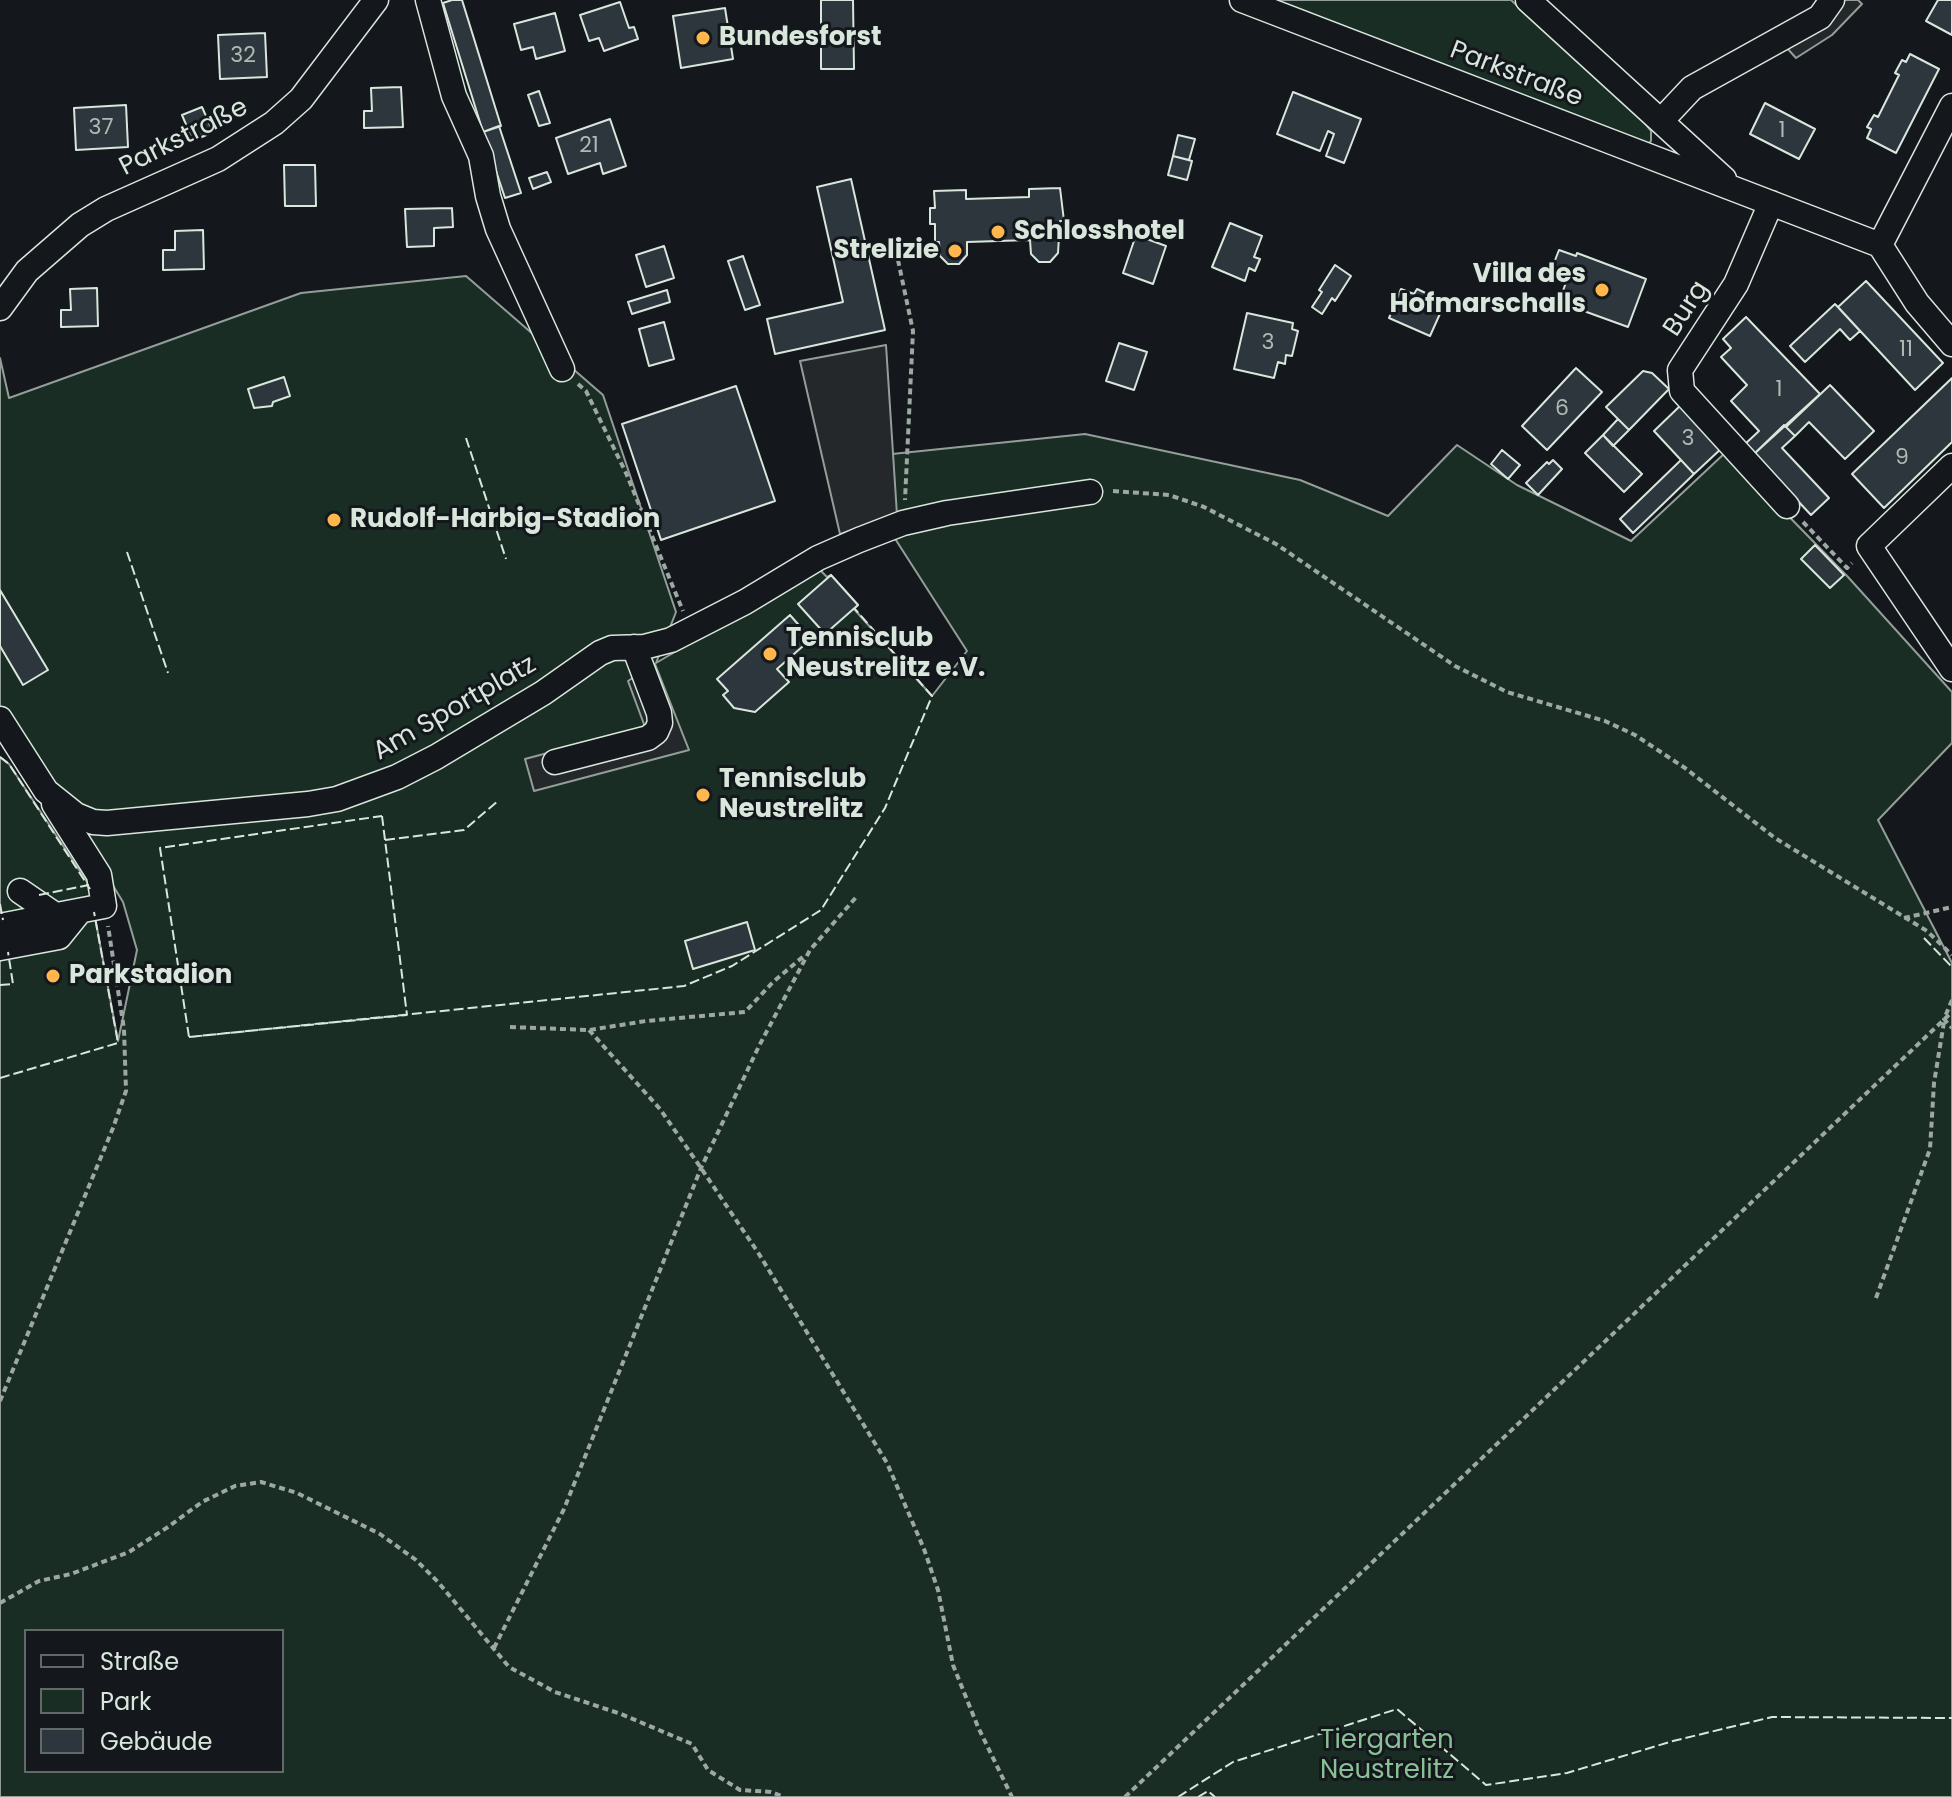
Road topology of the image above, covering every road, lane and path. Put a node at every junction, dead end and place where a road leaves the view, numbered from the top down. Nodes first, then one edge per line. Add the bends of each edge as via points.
1 (376, 0) edge
2 (428, 0) edge
3 (1242, 0) edge
4 (1528, 0) edge
5 (1832, 0) edge
6 (1952, 106) edge
7 (1661, 121) junction
8 (1736, 190) junction
9 (1771, 203) junction
10 (1880, 245) junction
11 (898, 260) dead end
12 (0, 308) edge
13 (1952, 344) edge
14 (562, 369) joint
15 (1952, 466) edge
16 (1090, 492) joint
17 (1787, 506) joint
18 (903, 523) junction
19 (1869, 546) junction
20 (691, 631) junction
21 (634, 647) junction
22 (1952, 669) edge
23 (0, 719) edge
24 (555, 762) dead end
25 (46, 791) junction
26 (20, 891) dead end
27 (858, 895) dead end
28 (104, 906) junction
29 (1952, 907) edge
30 (80, 911) junction
31 (55, 915) junction
32 (1903, 918) junction
33 (0, 926) edge
34 (0, 948) edge
35 (810, 950) junction
36 (1952, 955) edge
37 (1952, 1000) edge
38 (1952, 1012) edge
39 (1944, 1019) junction
40 (510, 1027) dead end
41 (1952, 1028) edge
42 (589, 1030) junction
43 (701, 1168) junction
44 (1876, 1298) dead end
45 (0, 1401) edge
46 (0, 1603) edge
47 (494, 1648) junction
48 (784, 1797) edge
49 (1012, 1797) edge
50 (1125, 1797) edge

1 - 12 street, Parkstraße via 301,99 274,123 218,159 80,225 27,271
2 - 14 street via 454,96 481,156 498,229
3 - 8 street, Parkstraße
4 - 7 street
5 - 7 street via 1820,17 1692,88
6 - 10 street
7 - 8 street
8 - 9 street, Parkstraße
9 - 10 street, Parkstraße
9 - 17 street, Burg via 1736,284 1680,370 1682,391
10 - 13 street via 1917,303
11 - 18 path via 913,331
14 - 20 path via 586,391
15 - 19 street
16 - 18 street, Am Sportplatz
16 - 32 path via 1169,495 1276,544 1455,666 1507,692 1635,735 1775,838
17 - 19 path via 1847,568
18 - 20 street, Am Sportplatz via 818,558
19 - 22 street
20 - 21 street, Am Sportplatz
21 - 24 street via 659,713 656,732
21 - 25 street, Am Sportplatz via 600,653 436,757 337,799 107,823 76,815
23 - 25 street, Am Sportplatz
25 - 28 street via 99,875
26 - 31 street
27 - 35 path
28 - 30 street
28 - 45 path via 124,1029 126,1091
29 - 32 path
30 - 31 street
30 - 34 street via 59,937
31 - 33 street
32 - 36 path via 1927,931
35 - 42 path via 745,1012
35 - 43 path
37 - 39 path
38 - 39 path
39 - 41 path
39 - 44 path via 1930,1149
39 - 50 path
40 - 42 path
42 - 43 path via 660,1109
43 - 47 path via 564,1509
43 - 49 path via 887,1463 938,1590 953,1665
46 - 47 path via 39,1581 129,1552 202,1502 235,1486 261,1482 297,1493 380,1534 438,1582
47 - 48 path via 509,1667 555,1692 692,1744 708,1770 740,1790

